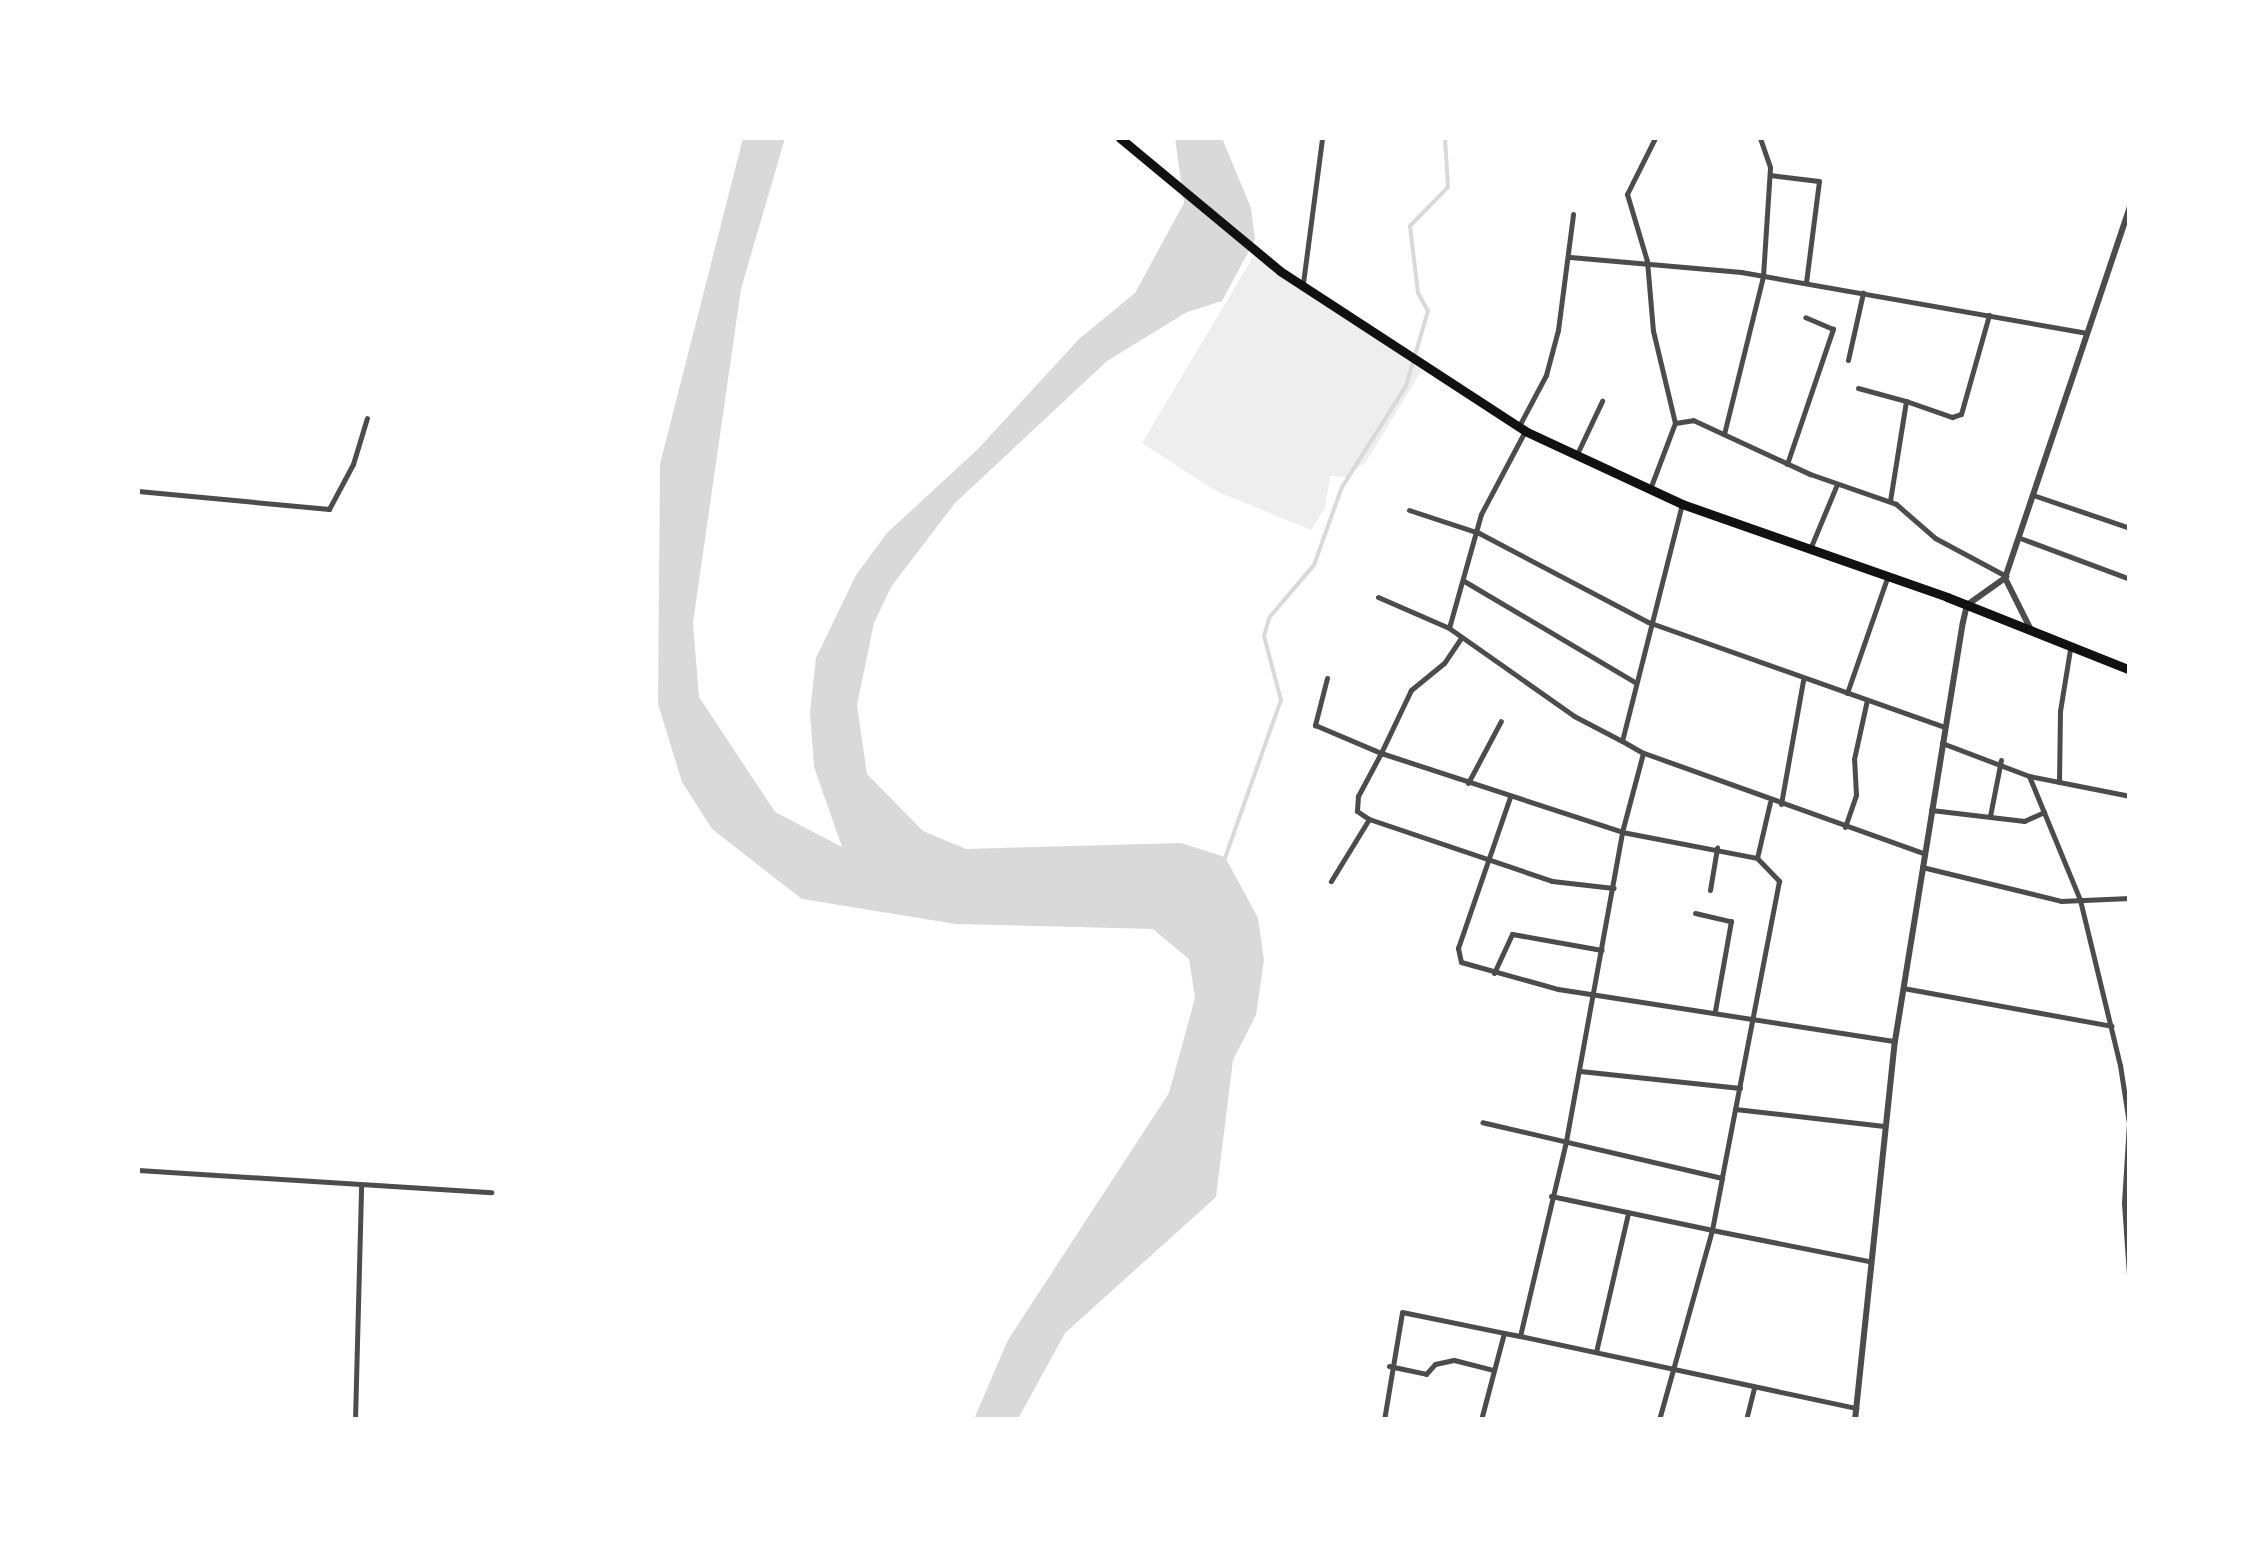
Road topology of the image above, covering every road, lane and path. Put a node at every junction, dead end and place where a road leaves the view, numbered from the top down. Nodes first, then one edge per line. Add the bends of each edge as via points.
1 (1322, 138) edge
2 (1655, 138) edge
3 (1760, 138) edge
4 (1121, 139) edge
5 (1770, 175) junction
6 (2130, 207) edge
7 (1573, 214) dead end
8 (1570, 257) junction
9 (1647, 261) junction
10 (1763, 276) junction
11 (1806, 282) junction
12 (1302, 286) junction
13 (1864, 293) junction
14 (1988, 315) junction
15 (1805, 317) dead end
16 (2086, 333) junction
17 (1848, 360) dead end
18 (1858, 388) dead end
19 (1602, 401) dead end
20 (1906, 402) junction
21 (367, 418) dead end
22 (1676, 423) junction
23 (1522, 429) junction
24 (1724, 434) junction
25 (1577, 454) junction
26 (1787, 464) junction
27 (1837, 484) junction
28 (1650, 489) junction
29 (138, 491) edge
30 (2032, 495) junction
31 (1890, 502) junction
32 (1682, 504) junction
33 (1408, 510) dead end
34 (2130, 528) edge
35 (1478, 533) junction
36 (2020, 538) junction
37 (1810, 549) junction
38 (1888, 576) junction
39 (2006, 577) junction
40 (2130, 579) edge
41 (1464, 581) junction
42 (1378, 598) dead end
43 (1967, 605) junction
44 (1648, 622) junction
45 (1449, 628) junction
46 (2031, 631) junction
47 (1461, 638) junction
48 (2071, 646) junction
49 (2130, 670) edge
50 (1328, 678) dead end
51 (1803, 680) junction
52 (1636, 682) junction
53 (1848, 693) junction
54 (1867, 700) junction
55 (1501, 721) dead end
56 (1945, 727) junction
57 (1622, 741) junction
58 (1942, 743) junction
59 (1381, 753) junction
60 (1643, 753) junction
61 (2001, 760) junction
62 (2030, 776) junction
63 (2060, 782) junction
64 (1468, 783) junction
65 (2130, 796) edge
66 (1510, 797) junction
67 (1770, 802) junction
68 (1781, 805) junction
69 (1931, 810) junction
70 (2044, 812) junction
71 (1990, 817) junction
72 (1369, 819) junction
73 (1845, 828) junction
74 (1622, 832) junction
75 (1717, 848) junction
76 (1923, 852) junction
77 (1758, 858) junction
78 (1487, 862) junction
79 (1922, 867) junction
80 (1331, 881) dead end
81 (1614, 888) junction
82 (1710, 890) dead end
83 (2130, 898) edge
84 (2077, 901) junction
85 (1695, 913) dead end
86 (1602, 950) junction
87 (1494, 972) junction
88 (1902, 988) junction
89 (1596, 993) junction
90 (1715, 1012) junction
91 (1755, 1017) junction
92 (2112, 1026) junction
93 (1894, 1041) junction
94 (1580, 1070) junction
95 (1740, 1088) junction
96 (1735, 1109) junction
97 (1482, 1122) dead end
98 (1884, 1126) junction
99 (1566, 1141) junction
100 (138, 1170) edge
101 (1722, 1178) junction
102 (361, 1185) junction
103 (491, 1192) dead end
104 (1551, 1196) junction
105 (1628, 1213) junction
106 (1712, 1230) junction
107 (1868, 1261) junction
108 (2130, 1288) edge
109 (1504, 1334) junction
110 (1520, 1336) junction
111 (1596, 1352) junction
112 (1389, 1366) junction
113 (1671, 1368) junction
114 (1494, 1370) junction
115 (1754, 1388) junction
116 (1856, 1408) junction
117 (355, 1419) edge
118 (369, 1420) edge
119 (1384, 1420) edge
120 (1481, 1420) edge
121 (1660, 1420) edge
122 (1746, 1420) edge
123 (1855, 1420) edge

1 - 12 street
2 - 9 street via 1627,194
3 - 5 street
4 - 12 highway
5 - 10 street
5 - 11 street via 1819,182
6 - 16 street
7 - 8 street
8 - 9 street
8 - 23 street via 1546,375
9 - 10 street
9 - 22 street via 1652,330
10 - 11 street
10 - 24 street
11 - 13 street
12 - 23 highway
13 - 14 street
13 - 17 street
14 - 16 street
14 - 20 street via 1961,414
15 - 26 street via 1833,330
16 - 30 street
18 - 20 street
19 - 25 street
20 - 31 street
21 - 29 street via 329,509
22 - 24 street via 1693,420
22 - 28 street
23 - 25 highway
23 - 35 street
24 - 26 street
25 - 28 highway
26 - 27 street
27 - 31 street
27 - 37 street
28 - 32 highway
30 - 34 street
30 - 36 street
31 - 39 street via 1934,538
32 - 37 highway
32 - 44 street
33 - 35 street
35 - 41 street
35 - 44 street
36 - 39 street
36 - 40 street
37 - 38 highway
38 - 43 highway
38 - 53 street
39 - 43 street
39 - 46 street
41 - 45 street
41 - 52 street
42 - 45 street
43 - 46 highway
43 - 56 street
44 - 51 street
44 - 52 street
45 - 47 street
46 - 48 highway
47 - 57 street
47 - 59 street via 1412,690
48 - 49 highway
48 - 63 street via 2060,711
50 - 59 street via 1314,725
51 - 53 street
51 - 68 street
52 - 57 street
53 - 54 street
54 - 56 street
54 - 73 street via 1854,759 1856,795
55 - 64 street
56 - 58 street
57 - 60 street
58 - 61 street
58 - 69 street
59 - 64 street
59 - 72 street via 1358,796 1357,811
60 - 67 street
60 - 74 street
61 - 62 street
61 - 71 street
62 - 63 street
62 - 70 street
63 - 65 street
64 - 66 street
66 - 74 street
66 - 78 street
67 - 68 street
67 - 77 street
68 - 73 street
69 - 71 street
69 - 76 street
70 - 71 street via 2024,821
70 - 84 street
72 - 78 street
72 - 80 street
73 - 76 street
74 - 75 street
74 - 81 street
75 - 77 street
75 - 82 street
76 - 79 street
77 - 91 street via 1778,881
78 - 81 street
78 - 87 street via 1457,953 1467,965
79 - 84 street
79 - 88 street
81 - 86 street
83 - 84 street
84 - 92 street
85 - 90 street via 1731,921
86 - 87 street via 1512,934
86 - 89 street
87 - 89 street
88 - 92 street
88 - 93 street
89 - 90 street
89 - 94 street
90 - 91 street
91 - 93 street
91 - 95 street
92 - 108 street via 2129,1124 2124,1203
93 - 98 street
94 - 95 street
94 - 99 street
95 - 96 street
96 - 98 street
96 - 101 street
97 - 99 street
98 - 107 street
99 - 101 street
99 - 104 street
100 - 102 street
101 - 106 street
102 - 103 street
102 - 117 street
104 - 105 street
104 - 110 street
105 - 106 street
105 - 111 street
106 - 107 street
106 - 113 street
107 - 116 street
109 - 110 street
109 - 112 street via 1407,1311 1399,1316
109 - 114 street
110 - 111 street
111 - 113 street
112 - 114 street via 1426,1374 1454,1360
112 - 119 street
113 - 115 street
113 - 121 street
114 - 120 street
115 - 116 street
115 - 122 street
116 - 123 street
117 - 118 street

